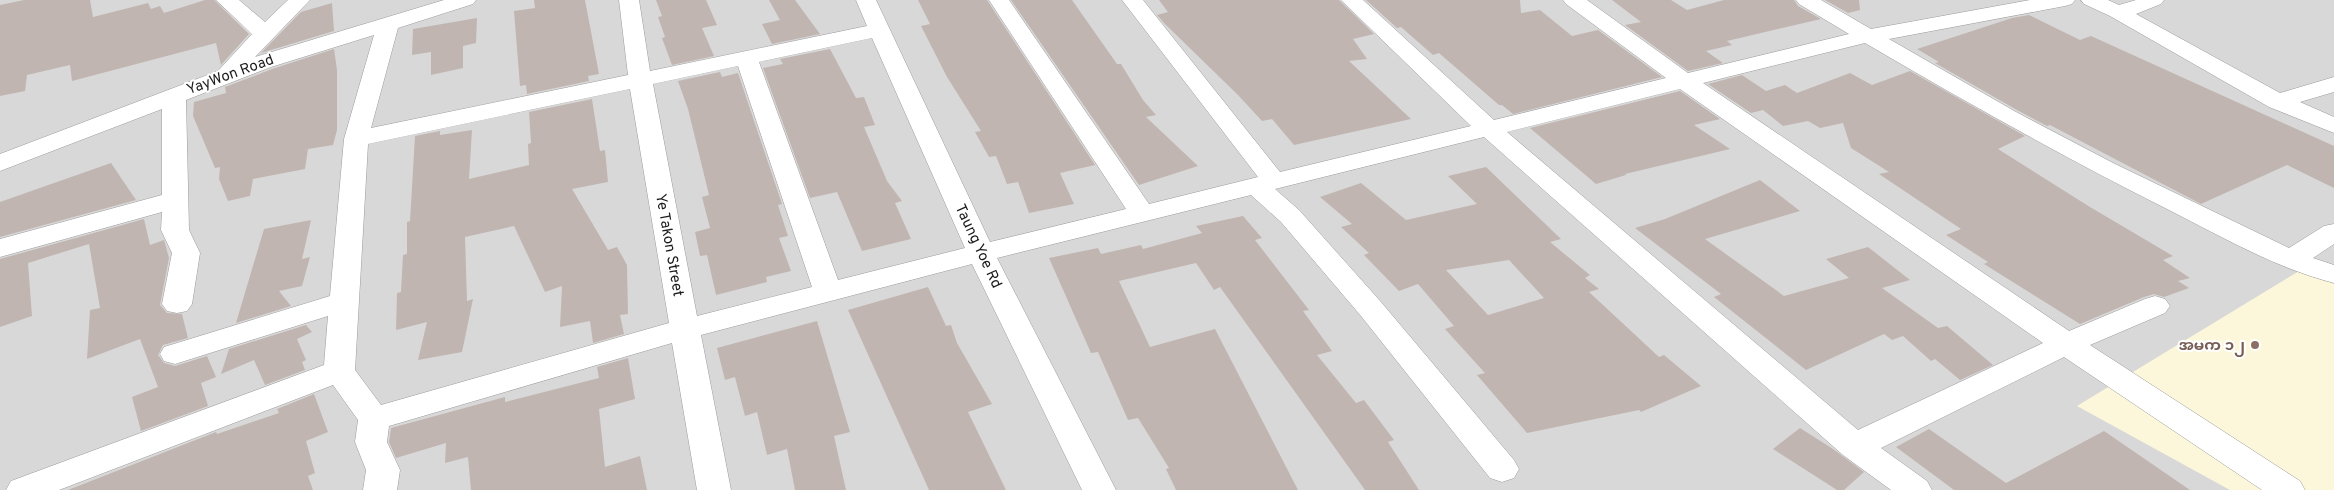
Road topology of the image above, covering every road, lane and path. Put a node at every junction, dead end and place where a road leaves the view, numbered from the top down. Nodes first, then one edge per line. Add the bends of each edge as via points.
1 (226, 0) edge
2 (300, 0) edge
3 (466, 0) edge
4 (629, 0) edge
5 (866, 0) edge
6 (1132, 0) edge
7 (1351, 0) edge
8 (1573, 0) edge
9 (1806, 0) edge
10 (2065, 0) edge
11 (2091, 0) edge
12 (2154, 0) edge
13 (1000, 1) edge
14 (2117, 12) junction
15 (388, 25) junction
16 (880, 30) junction
17 (265, 34) junction
18 (1868, 36) junction
19 (338, 37) junction
20 (746, 57) junction
21 (226, 76) junction
22 (640, 79) junction
23 (1684, 81) junction
24 (2334, 84) edge
25 (174, 95) junction
26 (2277, 102) junction
27 (2334, 126) edge
28 (1489, 129) junction
29 (356, 140) junction
30 (0, 163) edge
31 (1265, 183) junction
32 (174, 200) junction
33 (1143, 215) junction
34 (2334, 232) edge
35 (0, 248) edge
36 (981, 253) junction
37 (2290, 260) junction
38 (2334, 274) edge
39 (828, 292) junction
40 (177, 304) dead end
41 (342, 306) junction
42 (2154, 306) dead end
43 (685, 329) junction
44 (2066, 344) junction
45 (174, 354) dead end
46 (339, 371) junction
47 (374, 419) junction
48 (1855, 446) junction
49 (1502, 469) dead end
50 (23, 490) edge
51 (380, 490) edge
52 (714, 490) edge
53 (1099, 490) edge
54 (1916, 490) edge
55 (2288, 490) edge

1 - 17 street
2 - 17 street
3 - 15 street, YayWon Road
4 - 22 street, Ye Takon Street
5 - 16 street, Taung Yoe Rd
6 - 31 street
7 - 28 street
8 - 23 street
9 - 18 street
10 - 18 street
11 - 14 street
12 - 14 street
13 - 33 street
14 - 26 street
15 - 19 street, YayWon Road
15 - 29 street
16 - 20 street
16 - 36 street, Taung Yoe Rd
17 - 19 street
17 - 21 street
18 - 23 street
18 - 37 street via 2095,164
19 - 21 street, YayWon Road
20 - 22 street
20 - 39 street
21 - 25 street, YayWon Road
22 - 29 street
22 - 43 street, Ye Takon Street
23 - 28 street
23 - 44 street
24 - 26 street
25 - 30 street, YayWon Road
25 - 32 street
26 - 27 street
28 - 31 street
28 - 48 street
29 - 41 street
31 - 33 street
31 - 49 street
32 - 35 street
32 - 40 street via 175,230 186,253
33 - 36 street
34 - 37 street
36 - 39 street
36 - 53 street, Taung Yoe Rd
37 - 38 street
39 - 43 street
41 - 45 street via 333,305
41 - 46 street
42 - 44 street
43 - 47 street
43 - 52 street, Ye Takon Street
44 - 48 street
44 - 55 street
46 - 47 street
46 - 50 street
47 - 51 street via 372,442 383,470
48 - 54 street

